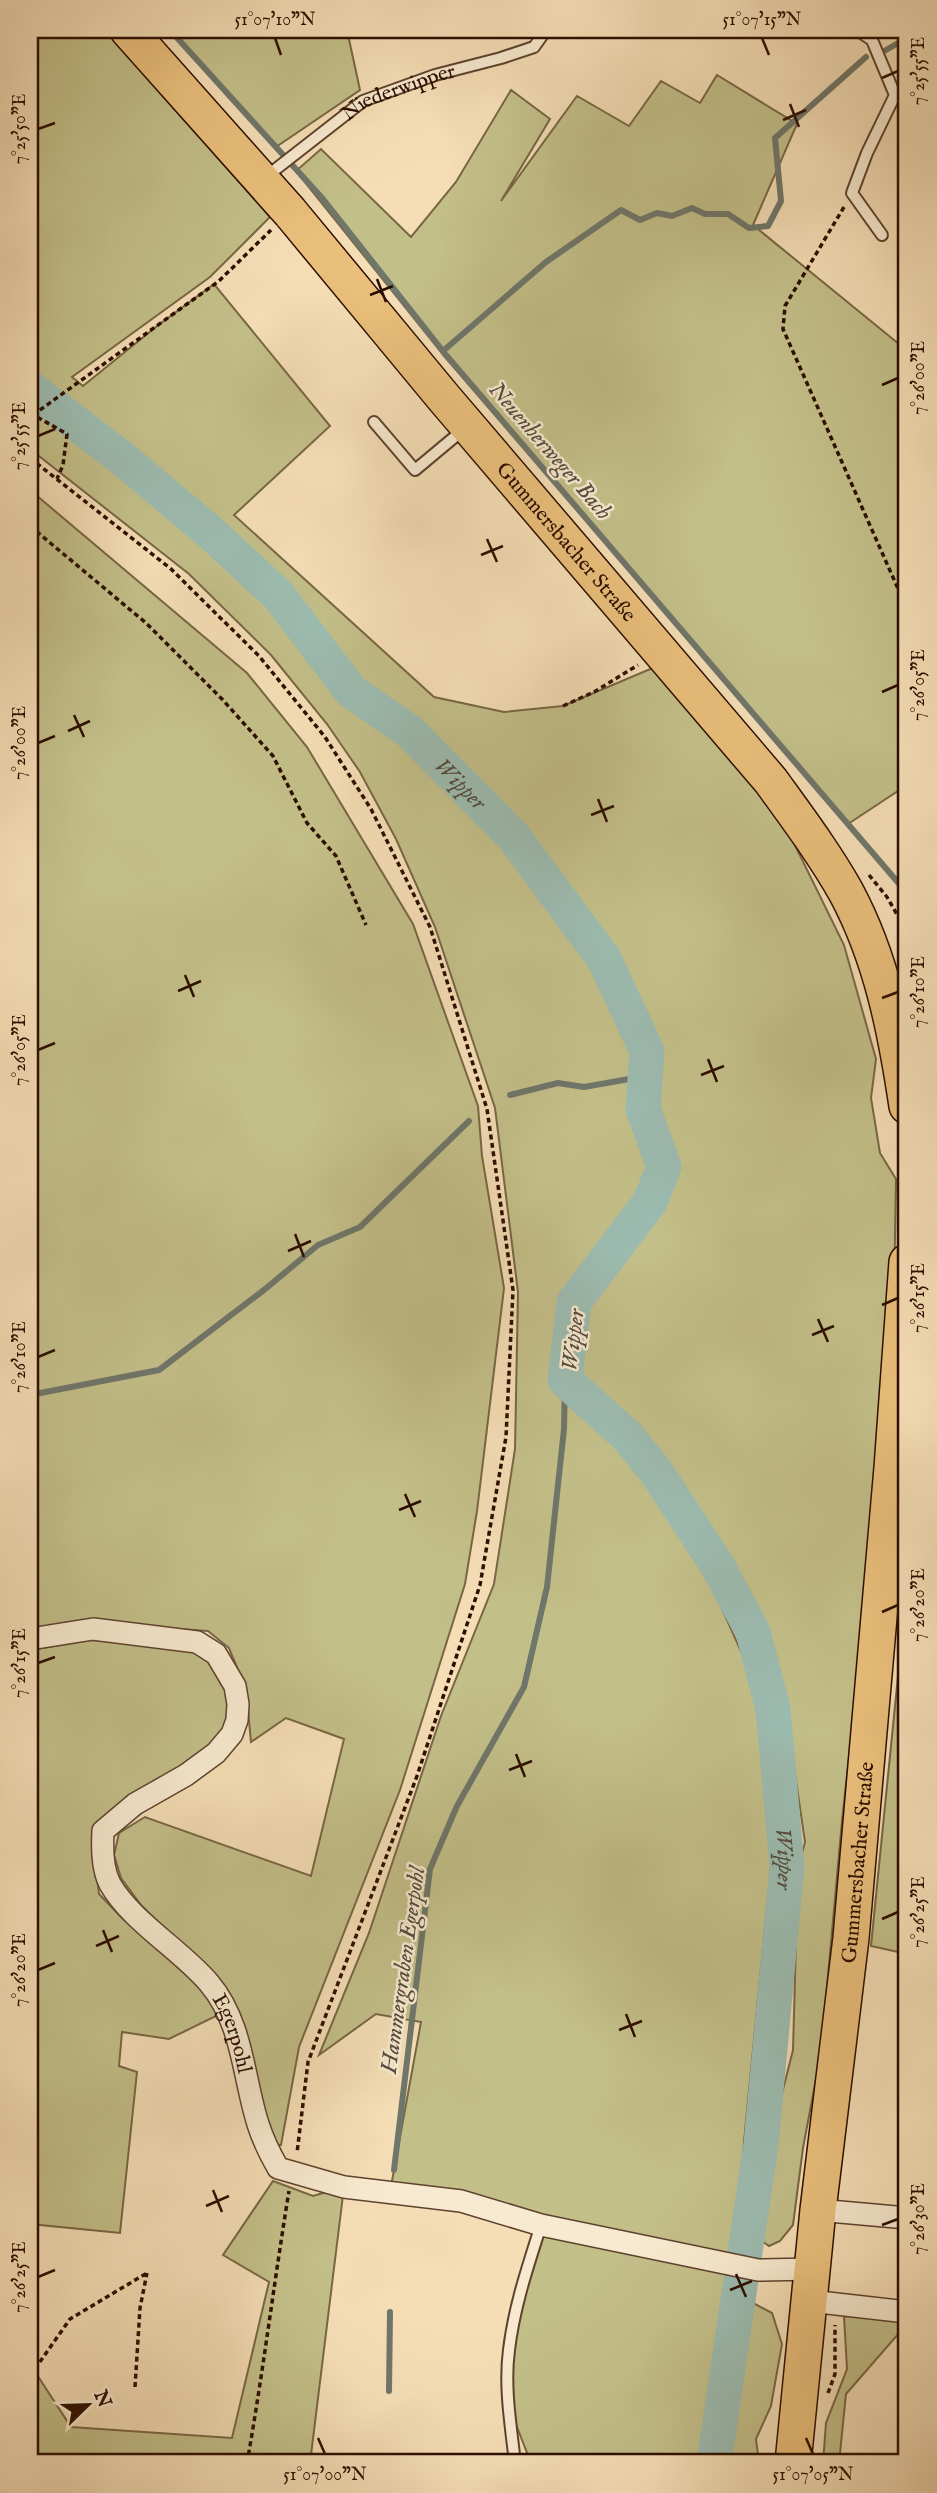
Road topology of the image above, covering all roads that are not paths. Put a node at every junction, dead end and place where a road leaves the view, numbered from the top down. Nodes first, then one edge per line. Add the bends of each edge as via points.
1 (128, 30) edge
2 (546, 30) edge
3 (857, 30) edge
4 (270, 174) junction
5 (882, 235) dead end
6 (374, 422) dead end
7 (468, 426) junction
8 (898, 1000) edge
9 (907, 1106) edge
10 (907, 1262) edge
11 (906, 1299) edge
12 (30, 1639) edge
13 (818, 2210) junction
14 (907, 2218) edge
15 (541, 2225) junction
16 (812, 2285) junction
17 (907, 2312) edge
18 (516, 2463) edge
19 (793, 2463) edge

1 - 4 main road, Gummersbacher Straße
2 - 4 lane, Niederwipper via 534,47 435,75 363,102
3 - 5 lane via 872,40 895,95 852,193
4 - 7 main road, Gummersbacher Straße via 290,212
6 - 7 lane via 415,470
7 - 8 main road, Gummersbacher Straße via 771,781 820,848
8 - 9 main road, Gummersbacher Straße via 898,1043
10 - 11 main road, Gummersbacher Straße
11 - 13 main road, Gummersbacher Straße via 851,1938
12 - 15 street, Egerpohl via 93,1629 197,1642 216,1654 234,1686 238,1704 232,1734 216,1753 135,1804 103,1831 102,1855 110,1883 129,1908 210,1983 230,2014 258,2124 278,2168 344,2187 461,2201
13 - 14 street
13 - 16 main road, Gummersbacher Straße
15 - 16 street, Egerpohl
15 - 18 lane via 523,2279 508,2352 508,2404
16 - 17 street, Egerpohl
16 - 19 main road, Gummersbacher Straße

